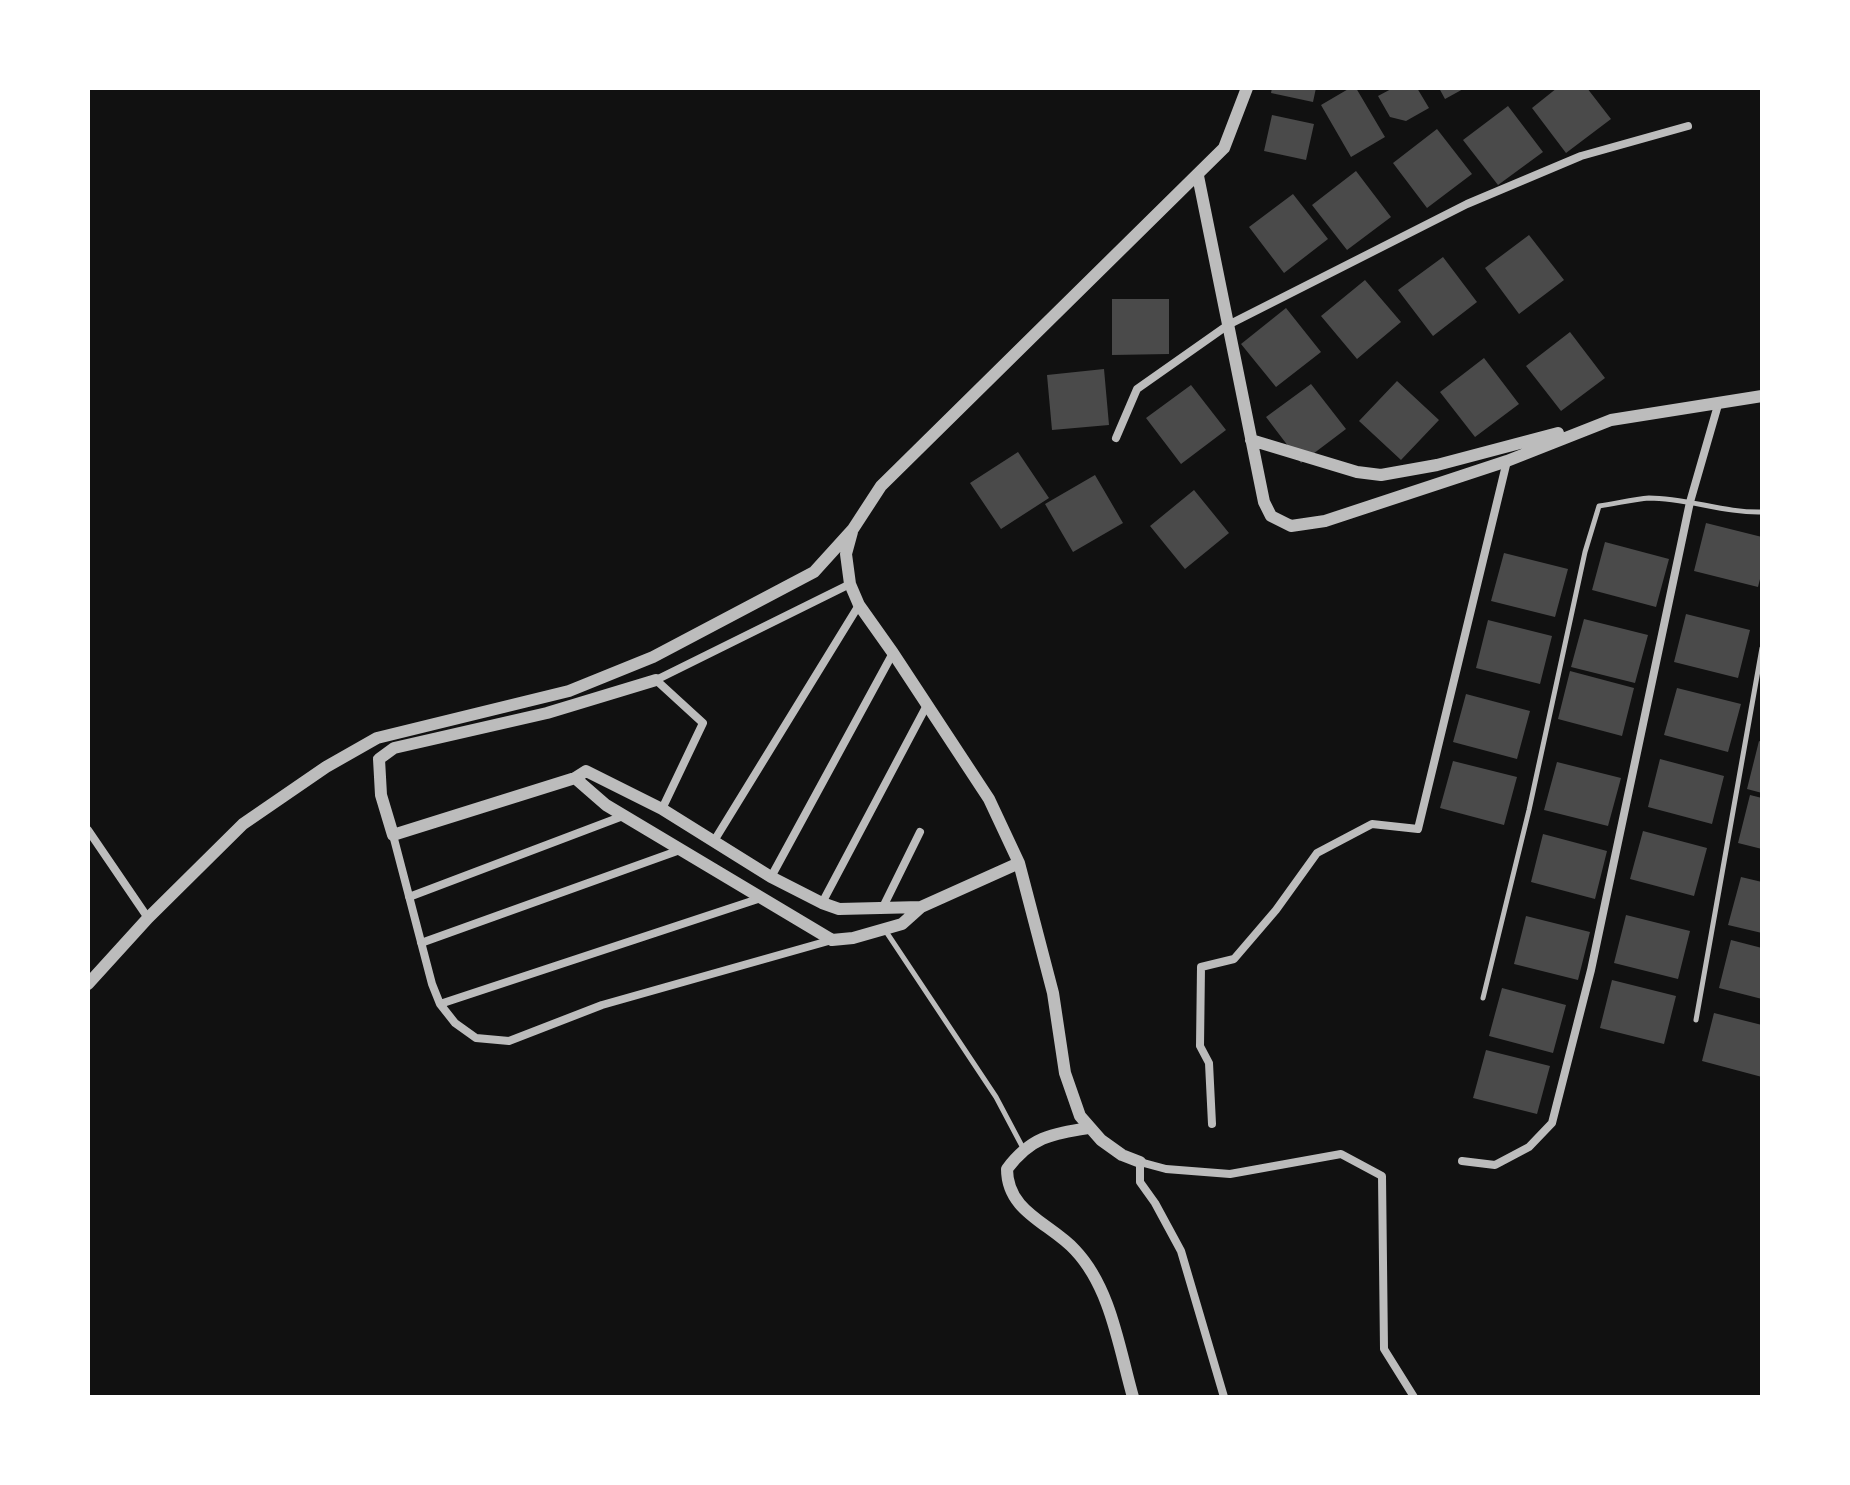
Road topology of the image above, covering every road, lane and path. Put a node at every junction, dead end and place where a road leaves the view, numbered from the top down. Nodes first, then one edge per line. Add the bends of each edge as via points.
1 (1247, 88) edge
2 (1688, 126) dead end
3 (1198, 176) junction
4 (1228, 325) junction
5 (1762, 396) edge
6 (1718, 405) junction
7 (1611, 420) junction
8 (1116, 438) dead end
9 (1251, 440) junction
10 (1507, 461) junction
11 (1690, 502) junction
12 (1762, 512) edge
13 (853, 529) junction
14 (850, 584) junction
15 (859, 605) junction
16 (1762, 648) edge
17 (893, 653) junction
18 (656, 680) junction
19 (927, 705) junction
20 (575, 778) junction
21 (662, 809) junction
22 (623, 816) junction
23 (88, 830) edge
24 (920, 832) dead end
25 (393, 835) junction
26 (714, 841) junction
27 (680, 850) junction
28 (1019, 863) junction
29 (771, 877) junction
30 (409, 897) junction
31 (761, 898) junction
32 (822, 903) junction
33 (883, 907) junction
34 (921, 907) junction
35 (148, 918) junction
36 (884, 929) junction
37 (832, 940) junction
38 (421, 943) junction
39 (88, 984) edge
40 (1483, 998) dead end
41 (440, 1004) junction
42 (1696, 1020) dead end
43 (1212, 1124) dead end
44 (1089, 1128) junction
45 (1024, 1149) junction
46 (1462, 1161) dead end
47 (1140, 1162) junction
48 (1133, 1397) edge
49 (1224, 1397) edge
50 (1414, 1397) edge

1 - 3 street via 1224,148
2 - 4 street via 1581,156 1467,204
3 - 4 street
3 - 13 street via 881,486
4 - 8 street via 1137,389
4 - 9 street
5 - 6 street
6 - 7 street
6 - 11 street
7 - 9 street via 1381,475
7 - 10 street
9 - 10 street via 1264,502 1271,516 1291,526 1325,521
10 - 43 street via 1418,829 1372,824 1317,853 1234,959 1201,967 1200,1046 1209,1063
11 - 12 lane
11 - 40 lane via 1648,498 1599,506
11 - 46 street via 1591,970 1552,1123 1529,1147 1495,1165
13 - 14 street via 846,554
13 - 35 street via 814,572 653,657 569,691 377,738 243,824
14 - 15 street
14 - 18 street
15 - 17 street
15 - 26 street
16 - 42 lane
17 - 19 street
17 - 29 street
18 - 21 street via 703,723
18 - 25 street via 547,713 394,748 379,759 381,795
19 - 28 street via 989,799
19 - 32 street
20 - 21 street via 586,771
20 - 22 street
20 - 25 street
21 - 26 street
22 - 27 street
22 - 30 street
23 - 35 street
24 - 33 street
25 - 30 street
26 - 29 street
27 - 31 street
27 - 38 street
28 - 34 street
28 - 44 street via 1053,993 1065,1073
29 - 32 street
30 - 38 street
31 - 37 street
31 - 41 street
32 - 33 street via 839,909
33 - 34 street
34 - 36 street via 902,924
35 - 39 street
36 - 37 street
36 - 45 lane via 996,1097
37 - 41 street via 602,1005 509,1041 476,1038
38 - 41 street
44 - 45 street via 1044,1137
44 - 47 street via 1122,1155
45 - 48 street via 1007,1169 1010,1192 1076,1250 1095,1277
47 - 49 street via 1140,1182 1181,1251
47 - 50 street via 1230,1174 1341,1154 1382,1176 1384,1349

